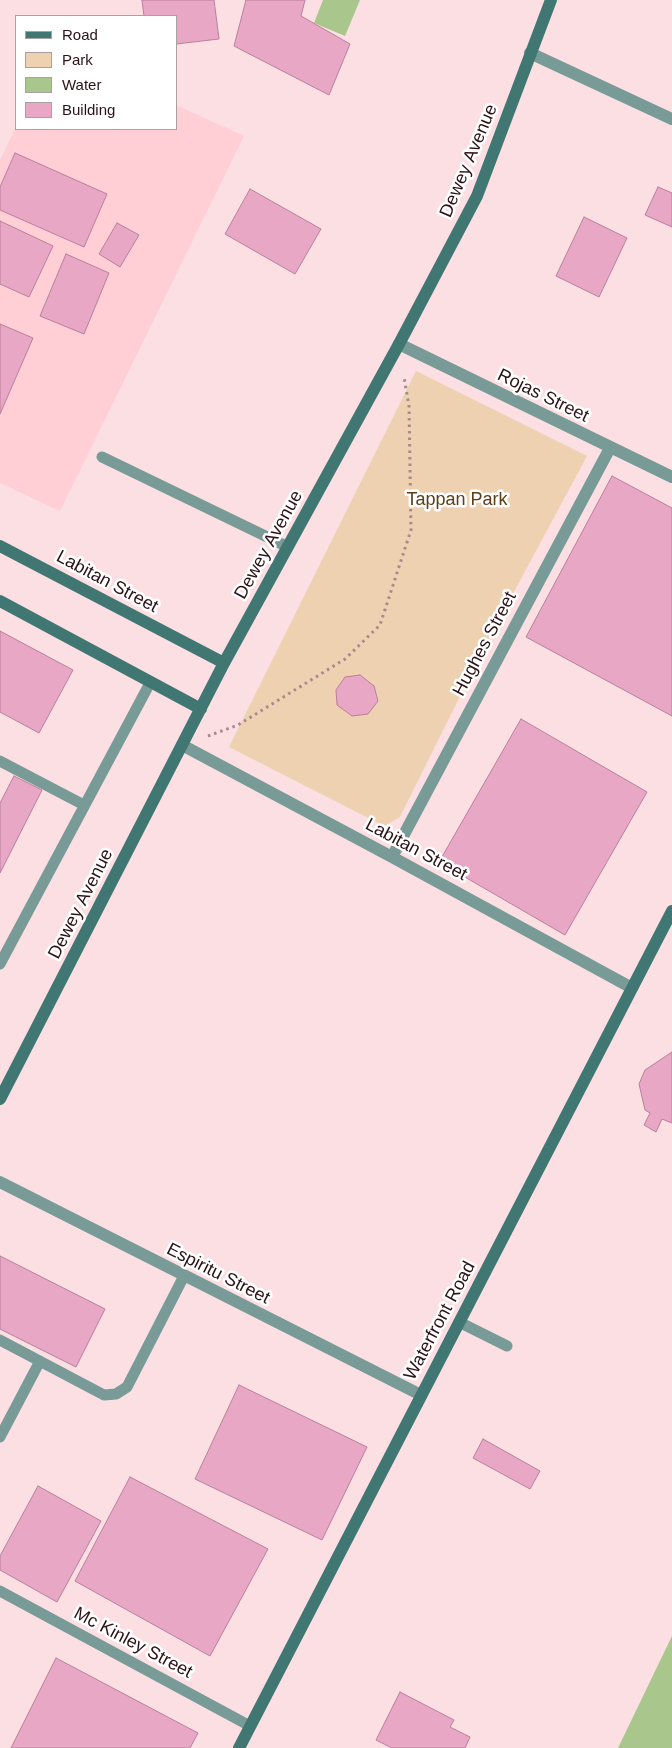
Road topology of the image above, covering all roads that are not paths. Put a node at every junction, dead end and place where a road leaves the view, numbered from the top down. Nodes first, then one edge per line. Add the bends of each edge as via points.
1 (551, 0) edge
2 (530, 53) junction
3 (672, 119) edge
4 (399, 344) junction
5 (610, 448) junction
6 (102, 458) dead end
7 (672, 477) edge
8 (0, 546) edge
9 (288, 547) junction
10 (0, 601) edge
11 (224, 663) junction
12 (150, 682) junction
13 (201, 709) junction
14 (182, 745) junction
15 (0, 761) edge
16 (84, 805) junction
17 (392, 857) junction
18 (672, 911) edge
19 (0, 964) edge
20 (632, 988) junction
21 (0, 1099) edge
22 (0, 1182) edge
23 (184, 1276) junction
24 (459, 1322) junction
25 (0, 1340) edge
26 (507, 1346) dead end
27 (40, 1361) junction
28 (421, 1395) junction
29 (0, 1438) edge
30 (0, 1591) edge
31 (250, 1726) junction
32 (239, 1748) edge

1 - 2 main road, Dewey Avenue
2 - 3 street
2 - 4 main road, Dewey Avenue via 477,196
4 - 5 street, Rojas Street
4 - 9 main road, Dewey Avenue
5 - 7 street, Rojas Street
5 - 17 street, Hughes Street
6 - 9 lane
8 - 11 main road, Labitan Street
9 - 11 main road, Dewey Avenue
10 - 12 main road
11 - 13 main road, Dewey Avenue
12 - 13 main road
12 - 16 lane
13 - 14 main road, Dewey Avenue
14 - 17 street, Labitan Street
14 - 21 main road, Dewey Avenue
15 - 16 lane
16 - 19 lane
17 - 20 street, Labitan Street
18 - 20 main road, Waterfront Road
20 - 24 main road, Waterfront Road
22 - 23 street, Espiritu Street
23 - 27 lane via 127,1387 116,1394 104,1395
23 - 28 street, Espiritu Street
24 - 26 lane
24 - 28 main road, Waterfront Road
25 - 27 lane
27 - 29 lane
28 - 31 main road, Waterfront Road
30 - 31 lane, Mc Kinley Street
31 - 32 main road, Waterfront Road

